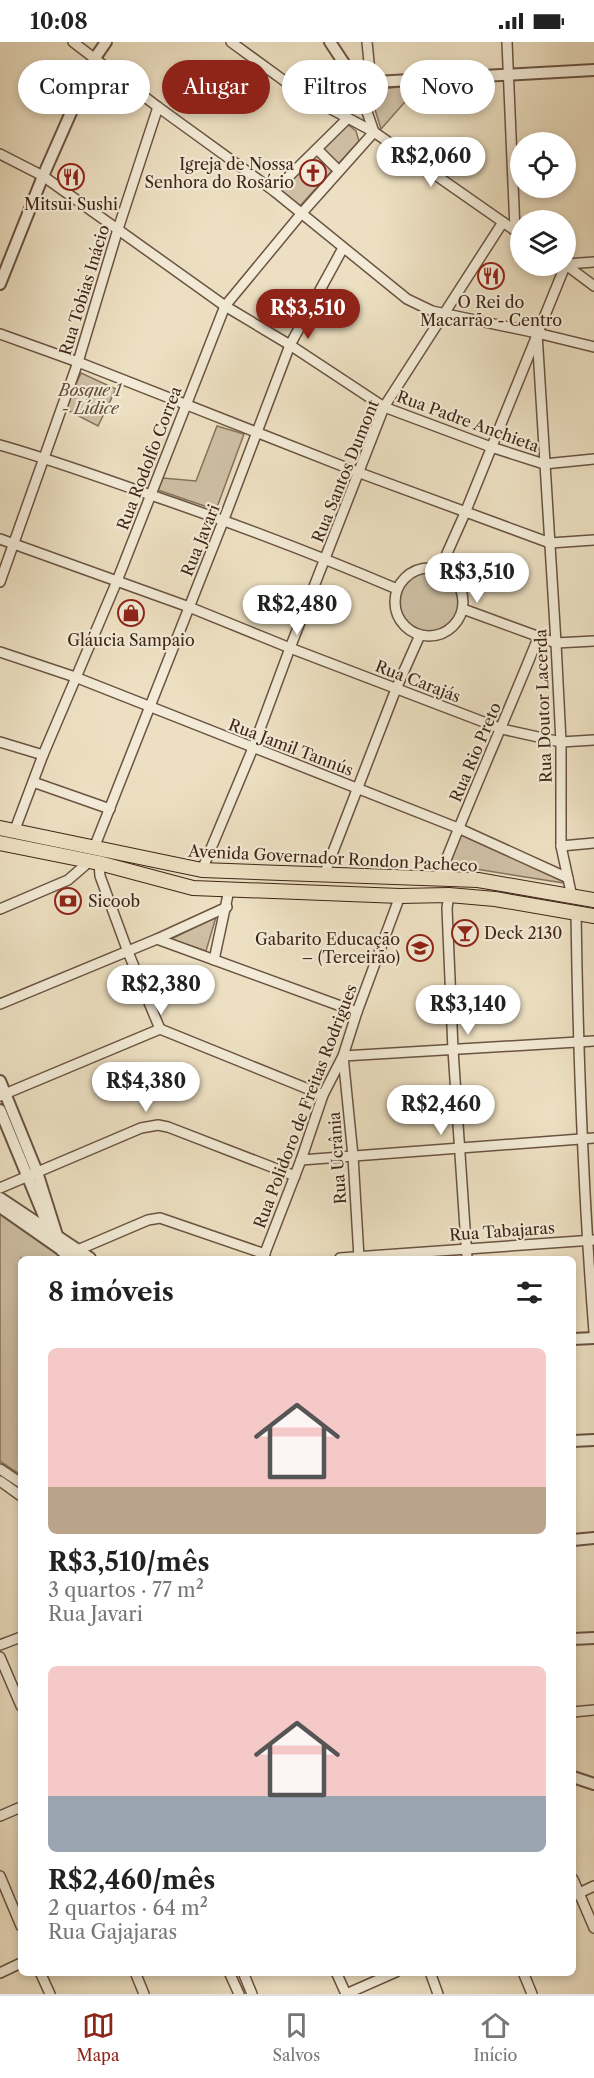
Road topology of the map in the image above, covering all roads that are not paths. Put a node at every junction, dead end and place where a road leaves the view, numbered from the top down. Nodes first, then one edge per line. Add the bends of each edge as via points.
1 (73, 42) edge
2 (106, 42) edge
3 (231, 42) edge
4 (330, 42) edge
5 (367, 42) edge
6 (507, 42) edge
7 (94, 58) junction
8 (342, 60) edge
9 (369, 60) edge
10 (594, 70) edge
11 (509, 74) junction
12 (388, 81) edge
13 (158, 107) junction
14 (368, 114) edge
15 (347, 119) junction
16 (374, 132) junction
17 (317, 148) junction
18 (0, 154) edge
19 (335, 167) dead end
20 (43, 176) junction
21 (274, 191) junction
22 (517, 210) edge
23 (301, 214) junction
24 (503, 222) junction
25 (510, 227) edge
26 (118, 229) junction
27 (343, 248) junction
28 (594, 262) edge
29 (576, 264) edge
30 (576, 273) edge
31 (560, 276) edge
32 (0, 284) edge
33 (594, 286) edge
34 (225, 306) junction
35 (445, 314) junction
36 (537, 333) junction
37 (0, 334) edge
38 (290, 345) junction
39 (594, 348) edge
40 (78, 362) junction
41 (185, 405) junction
42 (384, 407) junction
43 (257, 432) junction
44 (0, 445) edge
45 (491, 447) junction
46 (44, 458) junction
47 (594, 459) edge
48 (544, 464) junction
49 (360, 473) junction
50 (151, 494) junction
51 (465, 513) junction
52 (224, 519) junction
53 (0, 540) edge
54 (594, 540) edge
55 (14, 543) junction
56 (550, 543) junction
57 (326, 558) junction
58 (440, 569) junction
59 (117, 580) junction
60 (0, 582) edge
61 (397, 590) junction
62 (189, 607) junction
63 (463, 609) junction
64 (420, 635) junction
65 (538, 638) junction
66 (594, 641) edge
67 (556, 643) junction
68 (290, 648) junction
69 (0, 652) edge
70 (75, 677) junction
71 (396, 689) junction
72 (151, 707) junction
73 (502, 729) junction
74 (594, 740) edge
75 (0, 742) edge
76 (561, 742) junction
77 (253, 748) junction
78 (43, 755) junction
79 (33, 782) junction
80 (357, 789) junction
81 (110, 809) junction
82 (458, 828) junction
83 (7, 830) edge
84 (0, 843) edge
85 (594, 843) edge
86 (561, 846) junction
87 (94, 858) junction
88 (202, 870) junction
89 (324, 875) junction
90 (439, 878) junction
91 (568, 878) junction
92 (229, 890) junction
93 (449, 895) junction
94 (399, 896) junction
95 (572, 897) junction
96 (594, 900) edge
97 (226, 907) junction
98 (0, 909) edge
99 (576, 912) junction
100 (594, 916) edge
101 (157, 939) junction
102 (128, 952) junction
103 (214, 960) junction
104 (0, 1004) edge
105 (357, 1012) junction
106 (160, 1029) junction
107 (594, 1041) edge
108 (578, 1043) junction
109 (453, 1050) junction
110 (343, 1056) junction
111 (0, 1080) edge
112 (3, 1095) edge
113 (324, 1095) junction
114 (0, 1110) edge
115 (584, 1138) junction
116 (594, 1138) edge
117 (461, 1149) junction
118 (353, 1156) junction
119 (301, 1160) junction
120 (32, 1174) junction
121 (295, 1176) junction
122 (0, 1188) edge
123 (0, 1198) edge
124 (0, 1207) edge
125 (591, 1241) edge
126 (64, 1247) edge
127 (467, 1253) edge
128 (85, 1256) edge
129 (264, 1256) edge
130 (359, 1256) edge
131 (386, 1256) edge
132 (594, 1332) edge
133 (594, 1338) edge
134 (576, 1339) edge
135 (594, 1440) edge
136 (576, 1441) edge
137 (0, 1469) edge
138 (0, 1481) edge
139 (18, 1481) edge
140 (18, 1494) edge
141 (594, 1538) edge
142 (576, 1540) edge
143 (18, 1638) edge
144 (594, 1638) edge
145 (576, 1640) edge
146 (0, 1645) edge
147 (0, 1657) edge
148 (18, 1699) edge
149 (594, 1710) edge
150 (576, 1712) edge
151 (576, 1778) edge
152 (594, 1784) edge
153 (18, 1808) edge
154 (0, 1816) edge
155 (0, 1876) edge
156 (594, 1886) edge
157 (576, 1894) edge
158 (18, 1919) edge
159 (594, 1928) edge
160 (18, 1965) edge
161 (0, 1973) edge
162 (42, 1976) edge
163 (137, 1976) edge
164 (231, 1976) edge
165 (245, 1976) edge
166 (338, 1976) edge
167 (387, 1976) edge
168 (431, 1976) edge
169 (525, 1976) edge
170 (50, 1994) edge
171 (144, 1994) edge
172 (238, 1994) edge
173 (252, 1994) edge
174 (346, 1994) edge
175 (438, 1994) edge
176 (532, 1994) edge

1 - 7 street
2 - 7 street
3 - 15 street via 301,93
4 - 8 street
5 - 9 street
6 - 11 street
7 - 13 street
7 - 20 street
10 - 11 street
11 - 12 street
11 - 22 street
13 - 21 street
13 - 26 street, Rua Tobias Inácio
14 - 16 street
15 - 16 street
15 - 17 street
16 - 23 street, Rua Rodolfo Correa
16 - 24 street
17 - 19 street
17 - 21 street
18 - 20 street, Rua Padre Anchieta
20 - 26 street, Rua Padre Anchieta
20 - 32 street
21 - 23 street
23 - 27 street
23 - 34 street, Rua Rodolfo Correa
24 - 25 street
24 - 35 street, Rua Santos Dumont
26 - 34 street, Rua Padre Anchieta
26 - 40 street, Rua Tobias Inácio
27 - 35 street via 407,299
27 - 38 street, Rua Javari
28 - 29 street
30 - 33 street
31 - 36 street
34 - 38 street, Rua Padre Anchieta
34 - 41 street, Rua Rodolfo Correa
35 - 36 street
35 - 42 street, Rua Santos Dumont
36 - 39 street
36 - 45 street
36 - 48 street, Rua Doutor Lacerda
37 - 40 street
38 - 42 street, Rua Padre Anchieta
38 - 43 street, Rua Javari
40 - 41 street
40 - 46 street, Rua Tobias Inácio
41 - 43 street
41 - 50 street, Rua Rodolfo Correa
42 - 45 street, Rua Padre Anchieta
42 - 49 street, Rua Santos Dumont
43 - 49 street
43 - 52 street, Rua Javari
44 - 46 street
45 - 48 street, Rua Padre Anchieta
45 - 51 street
46 - 50 street
46 - 55 street, Rua Tobias Inácio
47 - 48 street, Rua Padre Anchieta
48 - 56 street, Rua Doutor Lacerda
49 - 51 street
49 - 57 street, Rua Santos Dumont
50 - 52 street
50 - 59 street, Rua Rodolfo Correa
51 - 56 street
51 - 58 street
52 - 57 street
52 - 62 street, Rua Javari
53 - 55 street, Rua Carajás
54 - 56 street
55 - 59 street, Rua Carajás
55 - 60 street, Rua Tobias Inácio
56 - 67 street, Rua Doutor Lacerda
57 - 61 street
57 - 68 street, Rua Santos Dumont
58 - 61 street via 430,567 410,573
58 - 63 street via 456,581 464,599
59 - 62 street, Rua Carajás
59 - 70 street, Rua Rodolfo Correa
61 - 64 street via 396,612 410,631
62 - 68 street, Rua Carajás
62 - 72 street, Rua Javari
63 - 64 street via 451,629 436,636
63 - 65 street
64 - 71 street
65 - 67 street
65 - 73 street, Rua Rio Preto
66 - 67 street
67 - 76 street, Rua Doutor Lacerda
68 - 71 street, Rua Carajás
68 - 77 street, Rua Santos Dumont
69 - 70 street, Rua Jamil Tannús
70 - 72 street, Rua Jamil Tannús
70 - 78 street, Rua Rodolfo Correa
71 - 73 street, Rua Carajás
71 - 80 street
72 - 77 street, Rua Jamil Tannús
72 - 81 street, Rua Javari
73 - 76 street, Rua Carajás
73 - 82 street, Rua Rio Preto
74 - 76 street, Rua Carajás
75 - 78 street
76 - 86 street, Rua Doutor Lacerda
77 - 80 street, Rua Jamil Tannús
77 - 88 street, Rua Santos Dumont
78 - 79 street, Rua Rodolfo Correa
79 - 81 street
79 - 83 street, Rua Rodolfo Correa
80 - 82 street, Rua Jamil Tannús
80 - 89 street
81 - 87 street, Rua Javari
82 - 90 street, Rua Rio Preto
82 - 91 street, Rua Jamil Tannús
83 - 87 main road, Avenida Governador Rondon Pacheco
84 - 87 main road, Avenida Governador Rondon Pacheco
85 - 86 street
86 - 91 street, Rua Doutor Lacerda
87 - 88 main road, Avenida Governador Rondon Pacheco
87 - 92 main road, Avenida Governador Rondon Pacheco via 193,888
87 - 98 street via 68,880
87 - 102 street
88 - 89 main road, Avenida Governador Rondon Pacheco
89 - 90 main road, Avenida Governador Rondon Pacheco
90 - 95 main road, Avenida Governador Rondon Pacheco via 478,880
91 - 95 street, Rua Doutor Lacerda
92 - 94 main road, Avenida Governador Rondon Pacheco
92 - 97 street
93 - 94 main road, Avenida Governador Rondon Pacheco
93 - 99 main road, Avenida Governador Rondon Pacheco
93 - 109 street
94 - 105 street, Rua Polidoro de Freitas Rodrigues
95 - 96 main road, Avenida Governador Rondon Pacheco
97 - 101 street
97 - 103 street
99 - 100 main road, Avenida Governador Rondon Pacheco
99 - 108 street
101 - 102 street
101 - 103 street
102 - 104 street
102 - 106 street
103 - 105 street
105 - 110 street, Rua Polidoro de Freitas Rodrigues
106 - 112 street
106 - 113 street
107 - 108 street
108 - 109 street
108 - 115 street
109 - 110 street
109 - 117 street
110 - 113 street, Rua Polidoro de Freitas Rodrigues
110 - 118 street, Rua Ucrânia
111 - 112 street
112 - 120 street
113 - 119 street, Rua Polidoro de Freitas Rodrigues
114 - 120 street
115 - 116 street
115 - 117 street
115 - 125 street
117 - 118 street
117 - 127 street
118 - 119 street
118 - 130 street, Rua Ucrânia
119 - 121 street, Rua Polidoro de Freitas Rodrigues
120 - 121 street via 141,1128 158,1125
120 - 122 street
120 - 126 street
121 - 129 street, Rua Polidoro de Freitas Rodrigues
123 - 126 street
124 - 126 street
125 - 127 street, Rua Tabajaras
125 - 132 street
126 - 128 street
126 - 129 street via 160,1218
127 - 131 street, Rua Tabajaras
133 - 134 street
135 - 136 street
137 - 139 street
138 - 140 street
141 - 142 street
143 - 146 street
144 - 145 street
147 - 148 street
149 - 150 street
151 - 152 street
153 - 154 street
155 - 158 street
156 - 157 street
157 - 159 street
160 - 161 street
162 - 170 street
163 - 171 street
164 - 172 street
165 - 173 street
166 - 174 street
167 - 174 street
168 - 175 street
169 - 176 street

